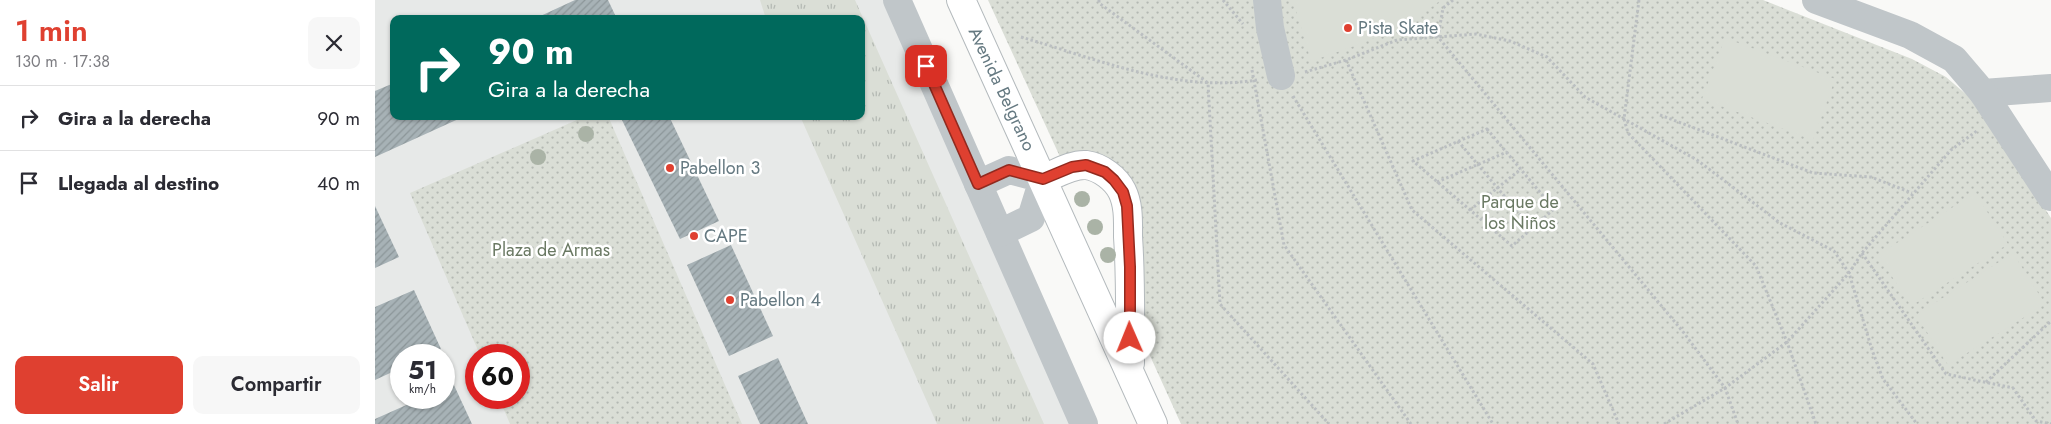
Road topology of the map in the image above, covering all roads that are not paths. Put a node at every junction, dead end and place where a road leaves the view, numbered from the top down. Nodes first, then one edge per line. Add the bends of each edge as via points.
1 (897, 0) edge
2 (961, 0) edge
3 (1267, 0) edge
4 (1816, 0) edge
5 (1281, 76) road end
6 (2051, 88) edge
7 (1983, 93) junction
8 (1043, 179) junction
9 (978, 184) junction
10 (2051, 197) edge
11 (1000, 233) junction
12 (1130, 374) junction
13 (1084, 424) edge
14 (1153, 424) edge

1 - 9 street
2 - 8 main road, Avenida Belgrano
3 - 5 street
4 - 7 street via 1910,35 1953,59
6 - 7 street
7 - 10 street
8 - 9 street via 1009,170
8 - 11 street via 1031,218
8 - 12 main road, Avenida Belgrano
8 - 12 main road via 1086,165 1105,172 1123,192 1127,206 1130,267
9 - 11 street
11 - 13 street
12 - 14 main road, Avenida Belgrano

